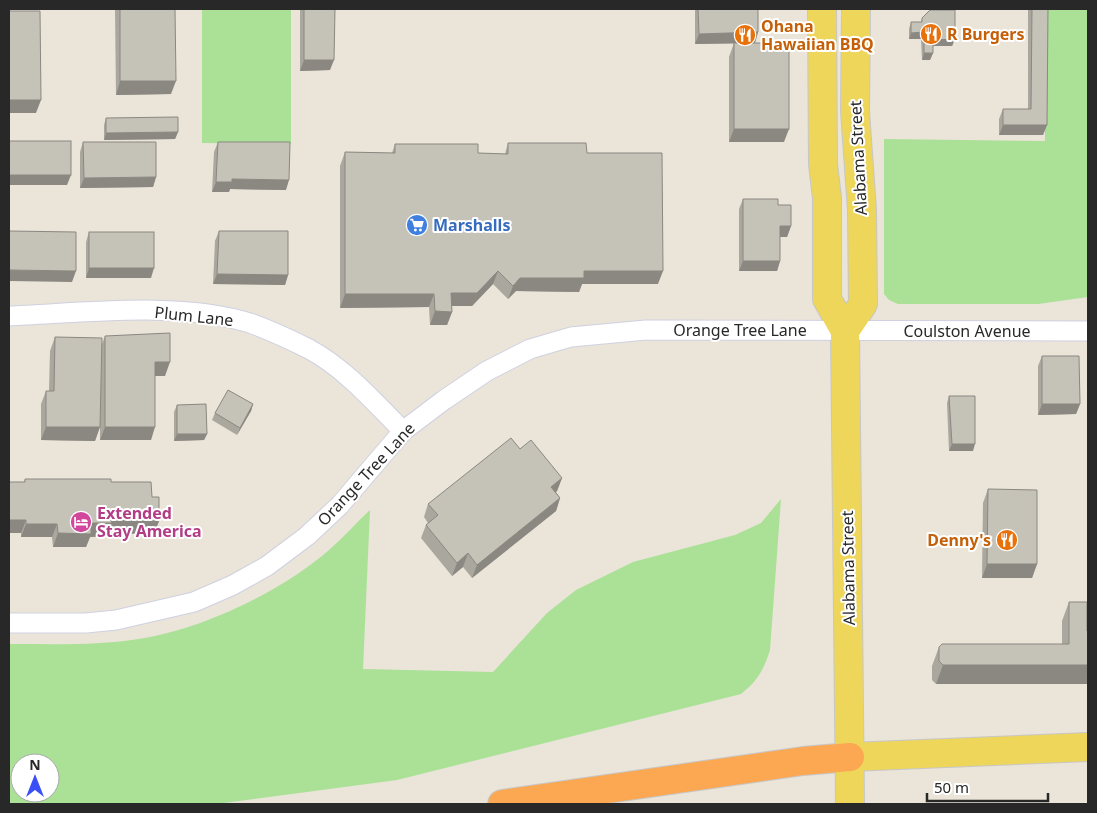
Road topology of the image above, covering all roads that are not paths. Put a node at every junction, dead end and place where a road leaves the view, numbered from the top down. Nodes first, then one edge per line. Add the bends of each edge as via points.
1 (822, 9) edge
2 (856, 9) edge
3 (9, 316) edge
4 (845, 331) junction
5 (1088, 331) edge
6 (403, 431) junction
7 (9, 623) edge
8 (1088, 747) edge
9 (850, 757) junction
10 (502, 804) edge
11 (850, 804) edge

1 - 4 main road, Alabama Street via 827,299
2 - 4 main road, Alabama Street via 855,111 864,304
3 - 6 street, Plum Lane via 147,311 202,314 250,323 310,350 356,383
4 - 5 street, Coulston Avenue
4 - 6 street, Orange Tree Lane via 646,330 571,337 530,349 487,371
4 - 9 main road, Alabama Street
6 - 7 street, Orange Tree Lane via 340,505 307,536 267,566 233,585 194,602 116,620
8 - 9 main road
9 - 10 highway
9 - 11 main road, Alabama Street

